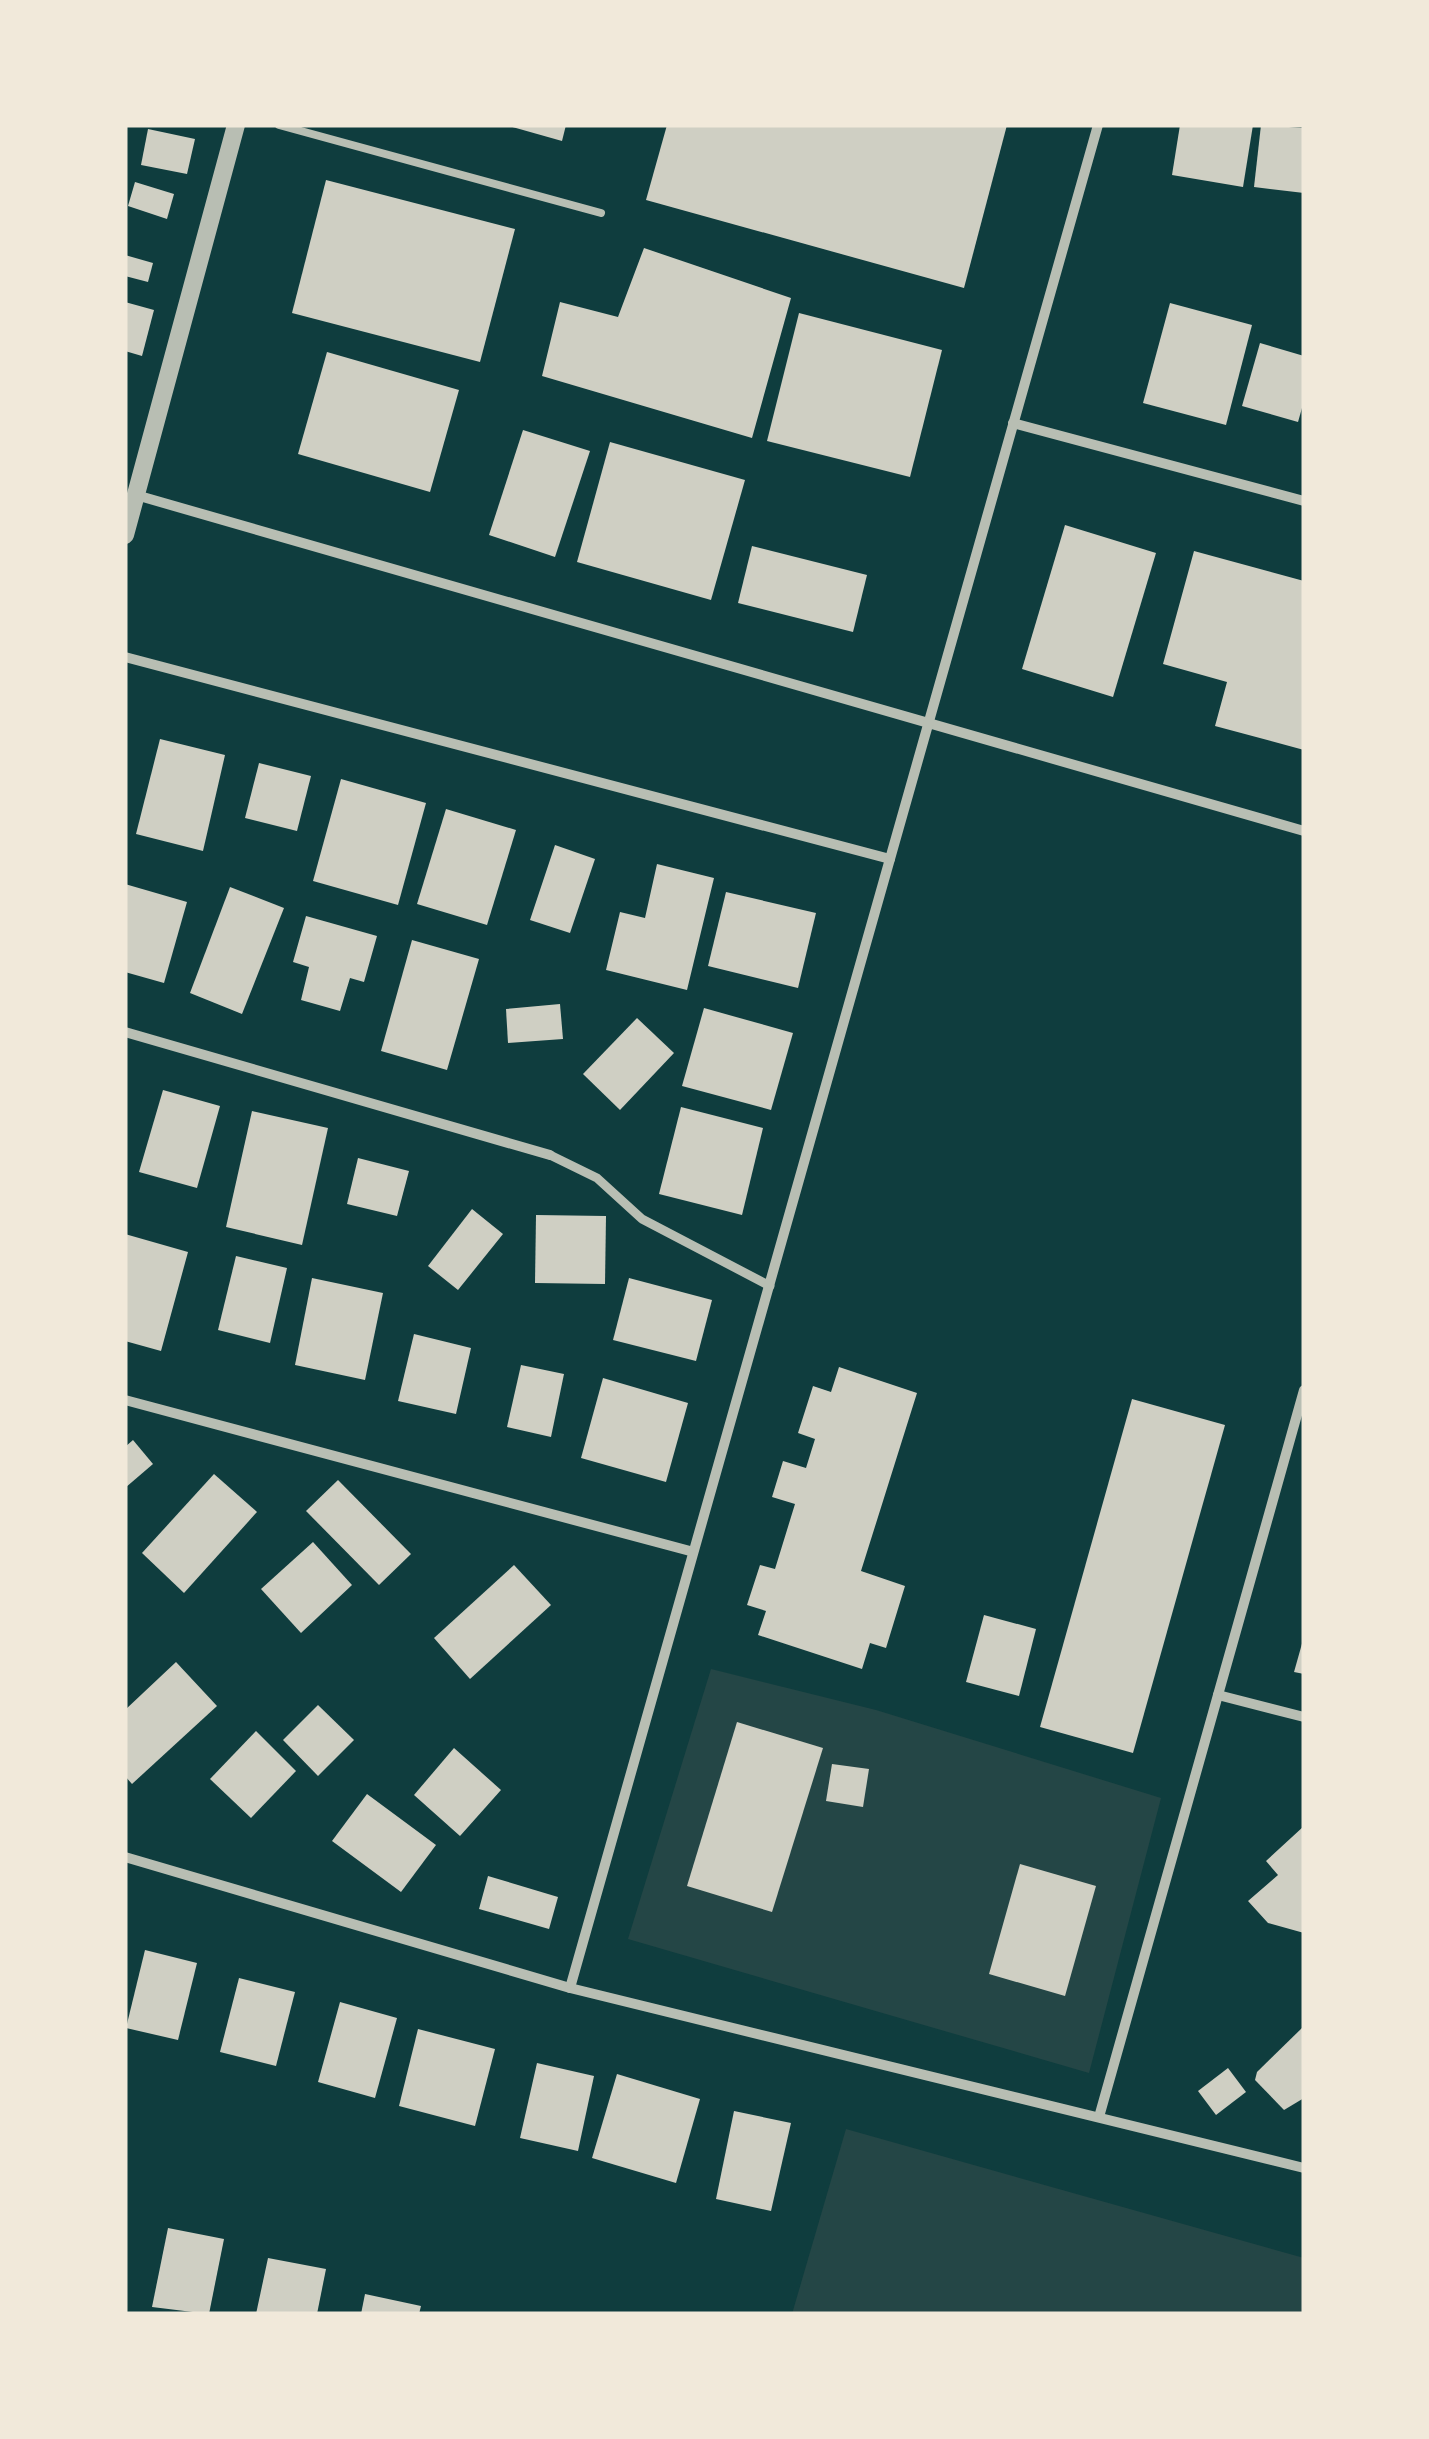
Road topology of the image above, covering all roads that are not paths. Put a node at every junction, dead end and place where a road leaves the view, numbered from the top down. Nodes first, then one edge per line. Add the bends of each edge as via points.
1 (236, 125) edge
2 (279, 125) edge
3 (1098, 125) edge
4 (601, 213) dead end
5 (1013, 423) junction
6 (136, 495) junction
7 (1304, 501) edge
8 (125, 535) edge
9 (125, 657) edge
10 (928, 723) junction
11 (1304, 831) edge
12 (890, 859) junction
13 (125, 1032) edge
14 (550, 1155) joint
15 (770, 1286) junction
16 (1304, 1390) edge
17 (125, 1400) edge
18 (690, 1550) junction
19 (1218, 1695) junction
20 (1304, 1718) edge
21 (125, 1857) edge
22 (570, 1988) junction
23 (1099, 2117) junction
24 (1304, 2168) edge

1 - 6 street
2 - 4 lane
3 - 5 street
5 - 7 street
5 - 10 street
6 - 8 street
6 - 10 street
9 - 12 street
10 - 11 street
10 - 12 street
12 - 15 street
13 - 14 street
14 - 15 street via 597,1178 642,1218
15 - 18 street
16 - 19 street
17 - 18 street
18 - 22 street
19 - 20 street
19 - 23 street
21 - 22 street
22 - 23 street
23 - 24 street

